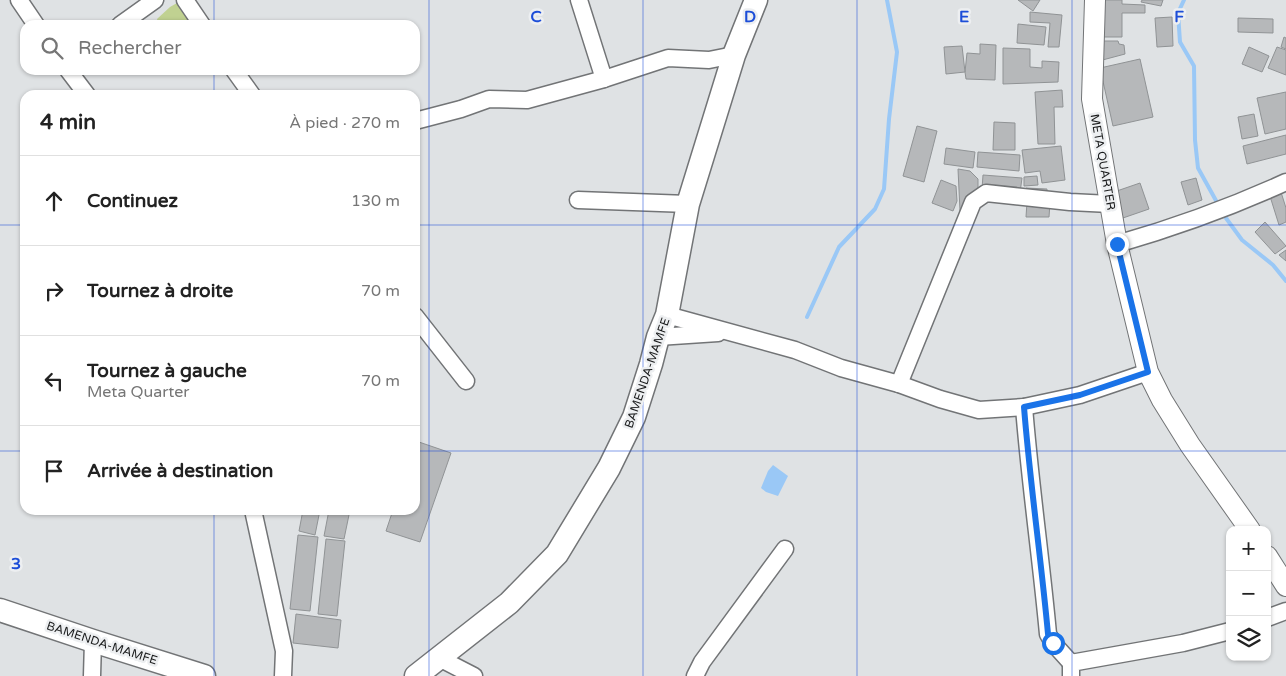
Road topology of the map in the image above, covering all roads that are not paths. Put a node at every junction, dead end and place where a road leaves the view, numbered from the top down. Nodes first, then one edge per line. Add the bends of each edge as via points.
1 (19, 0) edge
2 (155, 0) edge
3 (185, 0) edge
4 (579, 0) edge
5 (756, 0) edge
6 (1096, 0) edge
7 (33, 20) edge
8 (127, 20) edge
9 (199, 20) edge
10 (734, 55) junction
11 (72, 75) edge
12 (238, 75) edge
13 (604, 79) junction
14 (83, 90) edge
15 (248, 90) edge
16 (420, 120) edge
17 (1286, 182) edge
18 (578, 200) dead end
19 (688, 204) junction
20 (1110, 204) junction
21 (1117, 244) junction
22 (667, 315) junction
23 (420, 322) edge
24 (733, 332) junction
25 (658, 337) junction
26 (1148, 372) junction
27 (466, 382) dead end
28 (899, 384) junction
29 (1024, 407) junction
30 (254, 515) edge
31 (1247, 526) edge
32 (785, 549) dead end
33 (1271, 562) edge
34 (1286, 586) edge
35 (0, 610) edge
36 (1286, 611) edge
37 (1271, 617) edge
38 (1226, 632) edge
39 (93, 641) junction
40 (439, 658) junction
41 (1071, 669) edge
42 (92, 676) edge
43 (204, 676) edge
44 (283, 676) edge
45 (416, 676) edge
46 (474, 676) edge
47 (695, 676) edge

1 - 7 street
2 - 8 street
3 - 9 street
4 - 13 street
5 - 10 highway, BAMENDA-MAMFE
6 - 20 main road, META QUARTER via 1092,99
10 - 13 street via 709,60 668,58
10 - 19 highway, BAMENDA-MAMFE
11 - 14 street
12 - 15 street
13 - 16 street via 527,100 489,99
17 - 21 street via 1174,228
18 - 19 street
19 - 22 highway, BAMENDA-MAMFE
20 - 21 main road, META QUARTER
20 - 28 street via 986,193 980,196 973,202
21 - 26 main road, META QUARTER
22 - 24 street
22 - 25 highway, BAMENDA-MAMFE
23 - 27 street
24 - 25 street
24 - 28 street
25 - 40 highway, BAMENDA-MAMFE via 634,417 609,468 557,554 509,603
26 - 29 street via 1080,395
26 - 31 main road, META QUARTER via 1190,444
28 - 29 street via 979,410
29 - 41 street via 1048,634
30 - 44 street via 284,651
32 - 47 street
33 - 34 main road
35 - 39 highway, BAMENDA-MAMFE
36 - 37 street
38 - 41 street
39 - 42 street
39 - 43 highway, BAMENDA-MAMFE
40 - 45 highway, BAMENDA-MAMFE
40 - 46 street

